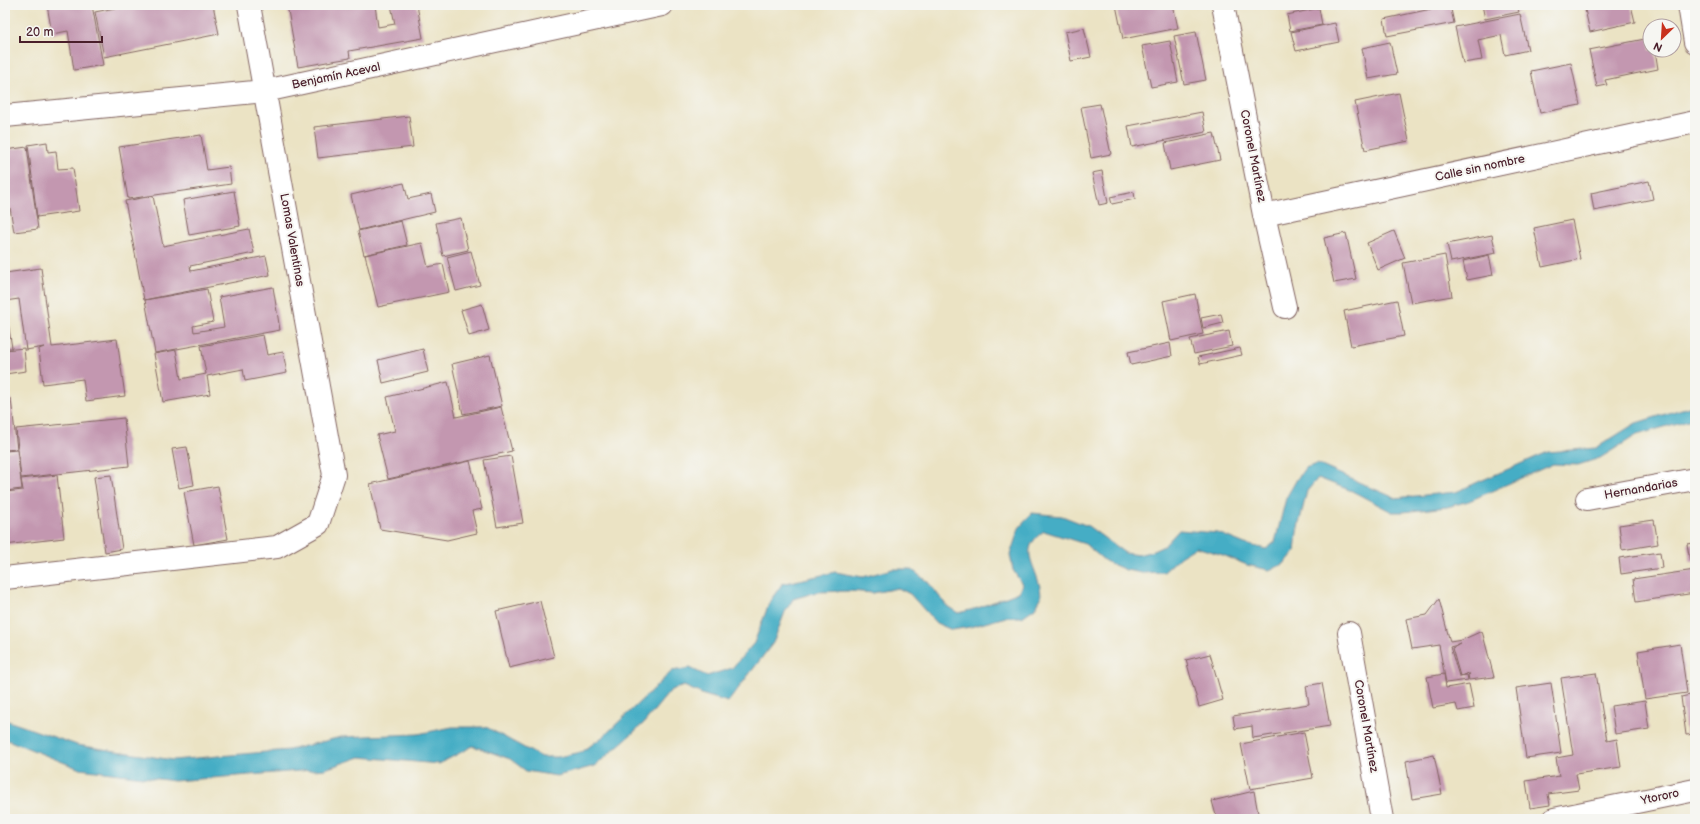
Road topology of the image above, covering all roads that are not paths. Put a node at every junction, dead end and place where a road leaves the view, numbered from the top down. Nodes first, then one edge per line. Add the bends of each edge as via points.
1 (250, 5) edge
2 (662, 5) edge
3 (1223, 5) edge
4 (1689, 5) edge
5 (1695, 42) edge
6 (265, 91) junction
7 (5, 116) edge
8 (1695, 122) edge
9 (1264, 215) junction
10 (1284, 307) dead end
11 (1695, 479) edge
12 (1587, 499) dead end
13 (5, 578) edge
14 (1349, 633) dead end
15 (1695, 790) edge
16 (1382, 819) edge
17 (1554, 819) edge

1 - 6 street, Lomas Valentinas
2 - 6 street, Benjamín Aceval
3 - 9 street, Coronel Martínez
4 - 5 street
6 - 7 street, Benjamín Aceval
6 - 13 street, Lomas Valentinas via 334,475 318,524 277,547
8 - 9 street, Calle sin nombre
9 - 10 street, Coronel Martínez
11 - 12 street, Hernandarias
14 - 16 street, Coronel Martínez
15 - 17 street, Ytororo

